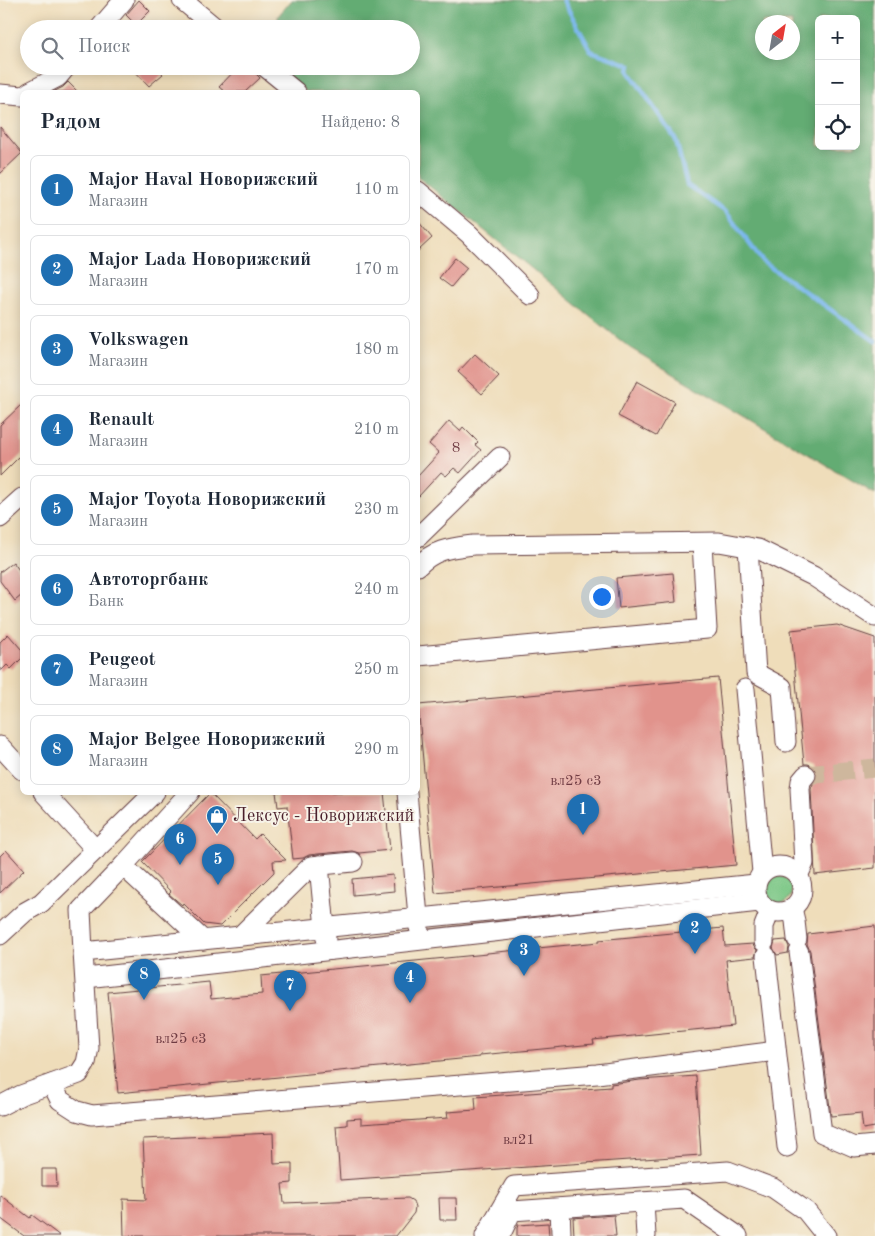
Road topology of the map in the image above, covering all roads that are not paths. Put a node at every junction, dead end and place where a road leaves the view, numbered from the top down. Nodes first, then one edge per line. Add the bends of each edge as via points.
1 (124, 0) edge
2 (182, 0) edge
3 (107, 20) edge
4 (207, 20) edge
5 (60, 75) edge
6 (275, 75) edge
7 (33, 90) edge
8 (294, 90) edge
9 (0, 94) edge
10 (20, 96) edge
11 (420, 193) edge
12 (530, 295) dead end
13 (500, 458) dead end
14 (20, 500) edge
15 (0, 518) edge
16 (420, 535) edge
17 (702, 543) junction
18 (748, 547) junction
19 (420, 564) edge
20 (875, 617) edge
21 (420, 656) edge
22 (745, 689) dead end
23 (786, 742) dead end
24 (0, 746) edge
25 (20, 768) edge
26 (806, 775) dead end
27 (46, 795) edge
28 (152, 795) edge
29 (187, 795) edge
30 (406, 795) edge
31 (96, 850) junction
32 (353, 862) dead end
33 (319, 865) junction
34 (123, 866) junction
35 (798, 876) junction
36 (762, 892) junction
37 (792, 908) junction
38 (418, 918) junction
39 (325, 927) junction
40 (0, 935) edge
41 (240, 936) junction
42 (420, 939) junction
43 (204, 940) junction
44 (327, 950) junction
45 (83, 952) junction
46 (86, 978) junction
47 (776, 1050) junction
48 (52, 1084) junction
49 (0, 1106) edge
50 (875, 1145) edge
51 (787, 1147) dead end
52 (644, 1202) junction
53 (560, 1208) junction
54 (561, 1233) dead end
55 (485, 1236) edge
56 (500, 1236) edge
57 (646, 1236) edge
58 (738, 1236) edge
59 (826, 1236) edge

1 - 3 street
2 - 4 street
5 - 7 street
6 - 8 street
9 - 10 street
11 - 12 street
13 - 16 street
14 - 15 street
17 - 18 street
17 - 19 street via 473,544 444,549
17 - 21 street via 708,629
18 - 20 street via 813,576
18 - 23 street via 756,673 782,687
22 - 36 street
24 - 25 street
26 - 35 street via 800,789 804,863
27 - 31 street
28 - 31 street
29 - 34 street
30 - 38 street
31 - 40 street via 41,903 25,912
32 - 33 street
33 - 39 street
33 - 41 street via 311,866
34 - 43 street
34 - 45 street via 82,910
35 - 36 street via 787,867 768,868
35 - 37 street via 801,896
36 - 37 street via 778,912
36 - 38 street
36 - 42 street
36 - 47 street
37 - 50 street via 822,1133 854,1147
38 - 39 street
38 - 42 street
39 - 41 street
39 - 44 street
41 - 43 street
42 - 44 street
43 - 45 street
44 - 46 street
45 - 46 street
46 - 48 street via 89,1048 86,1063 79,1074
47 - 48 street via 597,1074 92,1115 60,1100
47 - 51 street
48 - 49 street
52 - 53 street
52 - 57 street
52 - 58 street via 684,1199
53 - 54 street
53 - 56 street via 512,1211
55 - 59 street via 514,1186 728,1171 773,1188 806,1212

